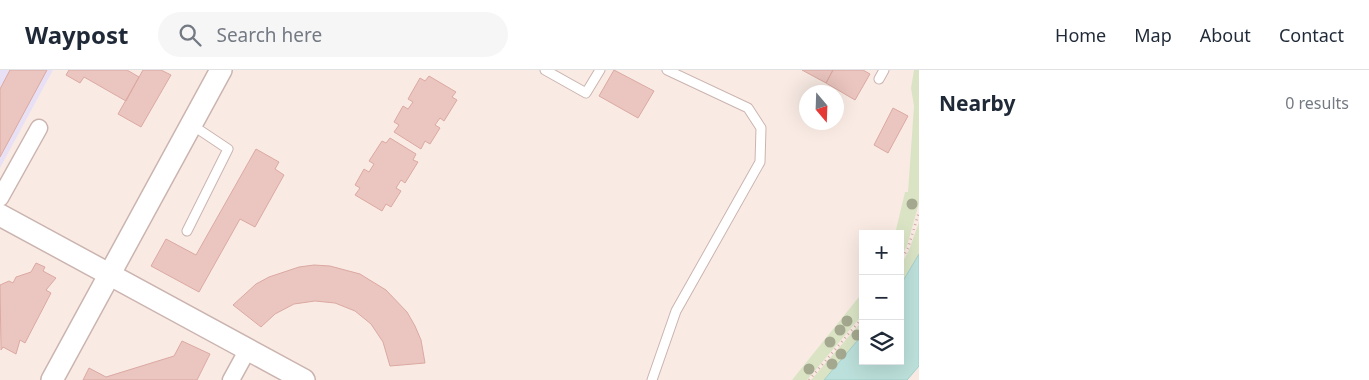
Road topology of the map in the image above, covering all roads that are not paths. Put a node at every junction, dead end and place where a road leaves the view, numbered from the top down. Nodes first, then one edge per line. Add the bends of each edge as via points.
1 (221, 70) edge
2 (545, 70) edge
3 (600, 70) edge
4 (667, 70) edge
5 (884, 70) edge
6 (879, 79) dead end
7 (192, 125) junction
8 (39, 128) dead end
9 (0, 198) edge
10 (0, 215) edge
11 (187, 231) dead end
12 (110, 274) junction
13 (248, 349) junction
14 (52, 380) edge
15 (230, 380) edge
16 (304, 380) edge
17 (652, 380) edge

1 - 7 street
2 - 3 lane via 586,93
4 - 17 lane via 748,108 762,128 760,162 676,311
5 - 6 lane
7 - 11 lane via 228,149
7 - 12 street
8 - 9 street
10 - 12 street
12 - 13 street
12 - 14 street
13 - 15 street
13 - 16 street

